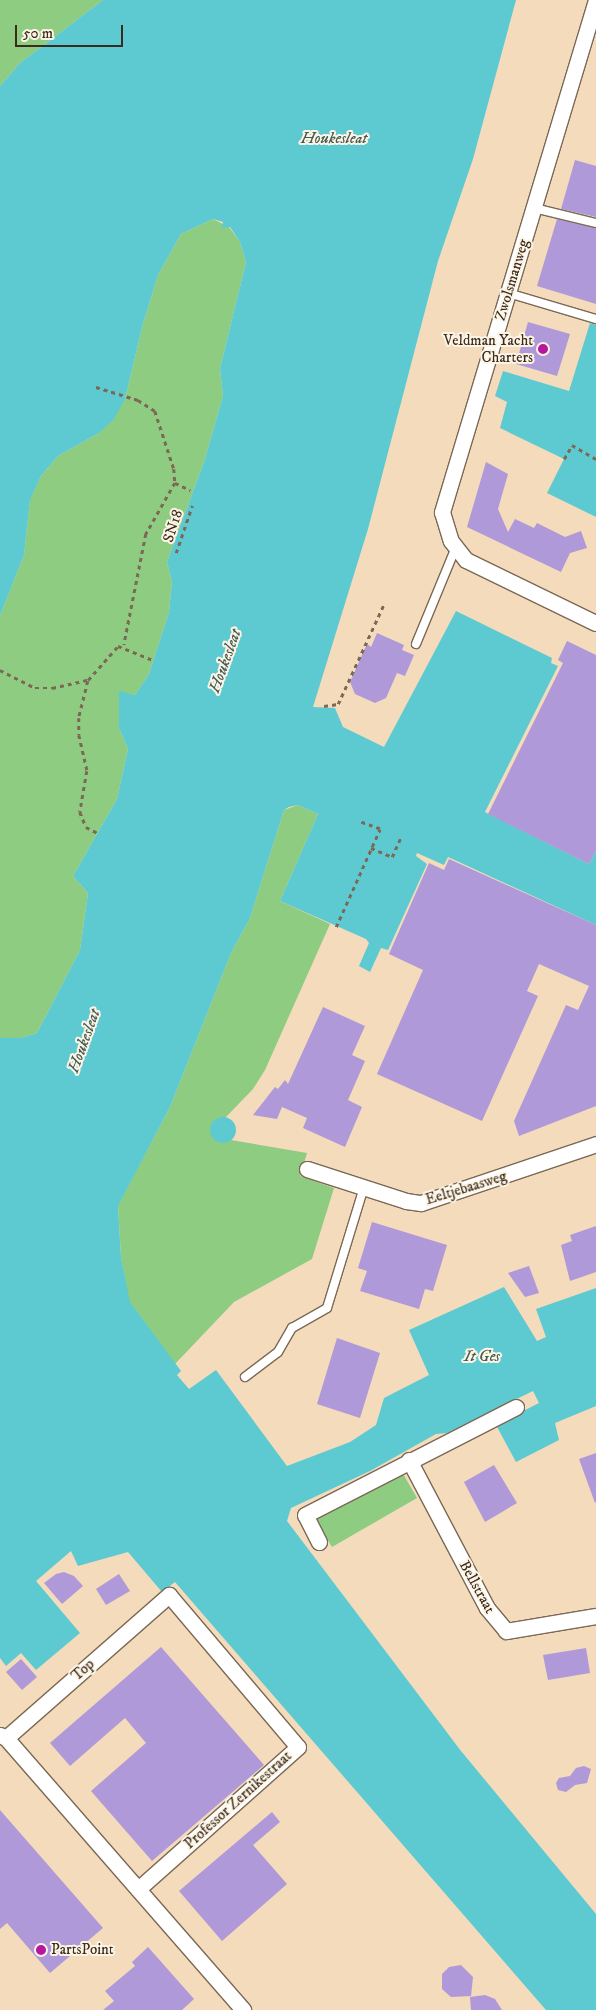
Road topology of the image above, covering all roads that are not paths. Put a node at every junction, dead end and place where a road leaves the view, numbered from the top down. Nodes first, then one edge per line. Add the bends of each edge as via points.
1 (596, 0) edge
2 (534, 208) junction
3 (596, 223) edge
4 (508, 293) junction
5 (596, 318) edge
6 (456, 547) junction
7 (596, 623) edge
8 (416, 644) dead end
9 (596, 1144) edge
10 (307, 1169) dead end
11 (364, 1187) junction
12 (245, 1377) dead end
13 (516, 1407) dead end
14 (409, 1460) junction
15 (320, 1542) dead end
16 (166, 1598) joint
17 (596, 1616) edge
18 (3, 1737) edge
19 (138, 1890) junction
20 (243, 2010) edge

1 - 2 street, Zwolsmanweg
2 - 3 lane
2 - 4 street, Zwolsmanweg
4 - 5 lane
4 - 6 street, Zwolsmanweg via 442,512
6 - 7 street, Zwolsmanweg via 466,560
6 - 8 lane
9 - 11 street, Eeltjebaasweg via 421,1203
10 - 11 street, Eeltjebaasweg
11 - 12 lane via 328,1308 292,1328 278,1352
13 - 14 street
14 - 15 street via 305,1515
14 - 17 street, Bellstraat via 487,1608 506,1631
16 - 18 street, Top
16 - 19 street, Professor Zernikestraat via 169,1595 298,1747
18 - 19 street
19 - 20 street

